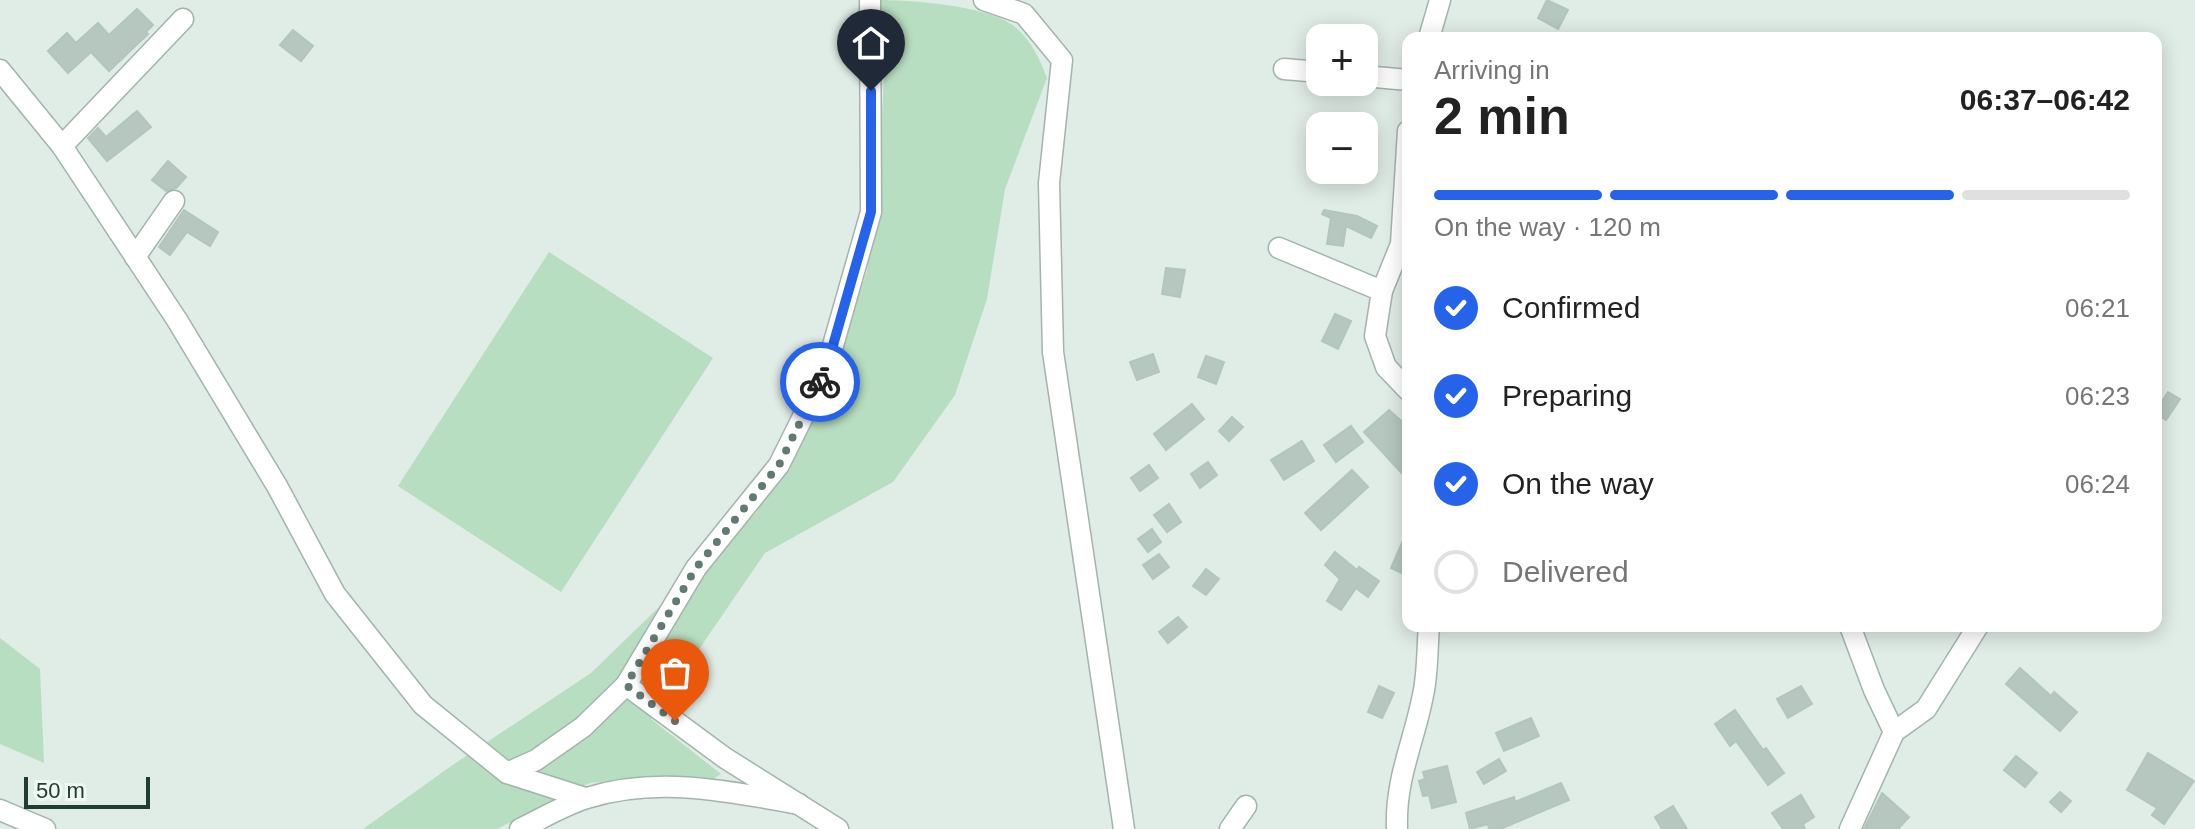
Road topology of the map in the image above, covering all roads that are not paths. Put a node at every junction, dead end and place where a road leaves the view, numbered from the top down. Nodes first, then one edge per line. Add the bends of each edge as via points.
1 (870, 0) edge
2 (984, 0) edge
3 (1440, 0) edge
4 (183, 19) dead end
5 (1431, 32) edge
6 (1284, 69) dead end
7 (0, 70) edge
8 (1306, 71) edge
9 (1378, 77) edge
10 (1402, 79) edge
11 (62, 146) junction
12 (174, 201) dead end
13 (1402, 228) edge
14 (1279, 248) dead end
15 (135, 257) junction
16 (1382, 291) junction
17 (1402, 384) edge
18 (1428, 632) edge
19 (1852, 632) edge
20 (1974, 632) edge
21 (626, 685) junction
22 (1894, 732) junction
23 (507, 773) junction
24 (585, 798) junction
25 (799, 804) junction
26 (1246, 806) dead end
27 (0, 810) edge
28 (45, 829) edge
29 (520, 829) edge
30 (838, 829) edge
31 (1124, 829) edge
32 (1230, 829) edge
33 (1397, 829) edge
34 (1850, 829) edge

1 - 21 street via 871,212 826,370 779,465 696,568
2 - 31 street via 1024,14 1062,60 1049,183 1053,352
3 - 5 street
4 - 11 street
6 - 8 street
7 - 11 street
9 - 10 street
11 - 15 street
12 - 15 street
13 - 16 street
14 - 16 street
15 - 23 street via 277,486 335,594 423,705
16 - 17 street via 1375,336 1386,367
18 - 33 street via 1423,694 1401,771
19 - 22 street
20 - 22 street via 1926,709
21 - 23 street via 583,727
21 - 25 street via 725,758
22 - 34 street
23 - 24 street
24 - 25 street via 640,786 717,789
24 - 29 street
25 - 30 street
26 - 32 street
27 - 28 street

